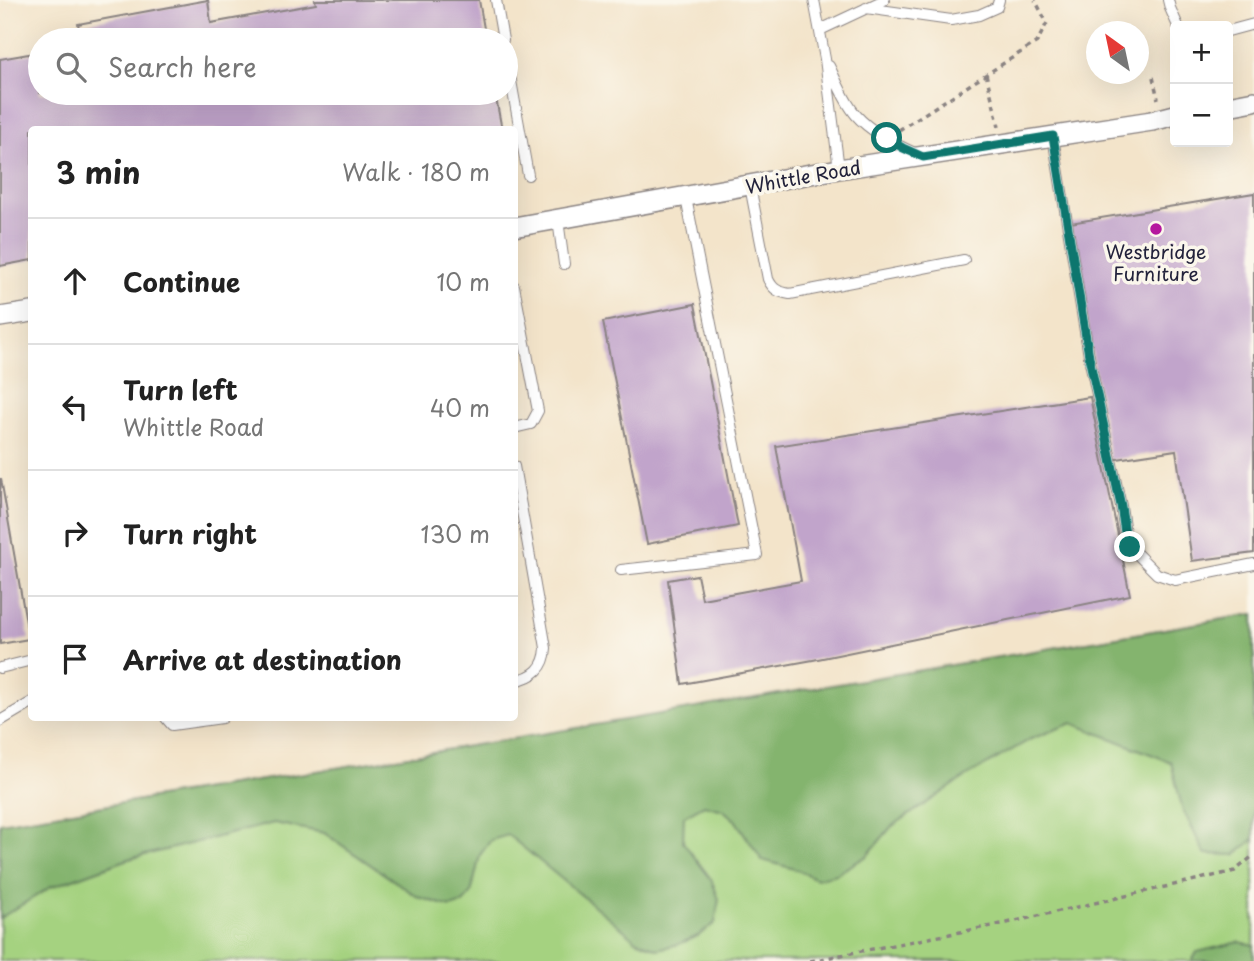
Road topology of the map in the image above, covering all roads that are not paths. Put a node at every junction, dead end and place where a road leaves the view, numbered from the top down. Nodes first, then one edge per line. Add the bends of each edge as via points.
1 (496, 0) edge
2 (814, 0) edge
3 (884, 0) edge
4 (999, 0) edge
5 (1168, 0) edge
6 (866, 8) junction
7 (1176, 21) edge
8 (1254, 24) edge
9 (501, 28) edge
10 (820, 30) junction
11 (1233, 30) edge
12 (825, 60) junction
13 (1254, 101) edge
14 (515, 105) edge
15 (1233, 105) edge
16 (1170, 116) edge
17 (1053, 136) junction
18 (923, 157) junction
19 (839, 169) junction
20 (528, 175) dead end
21 (750, 186) junction
22 (686, 198) junction
23 (558, 220) junction
24 (518, 227) edge
25 (964, 260) dead end
26 (564, 264) dead end
27 (518, 307) edge
28 (28, 313) edge
29 (0, 317) edge
30 (518, 427) edge
31 (518, 489) edge
32 (1254, 564) edge
33 (621, 570) dead end
34 (28, 661) edge
35 (0, 668) edge
36 (518, 680) edge
37 (28, 704) edge
38 (0, 721) edge
39 (168, 721) edge
40 (203, 721) edge

1 - 9 lane
2 - 10 lane
3 - 6 lane
4 - 6 lane via 997,7 979,15 951,20
5 - 7 lane
6 - 10 lane
8 - 11 lane
10 - 12 lane
12 - 18 lane via 857,116
12 - 19 lane
13 - 15 street
14 - 20 lane
16 - 17 street, Whittle Road
17 - 18 street, Whittle Road
17 - 32 lane via 1090,362 1130,547 1157,575 1175,580
18 - 19 street, Whittle Road
19 - 21 street, Whittle Road
21 - 22 street, Whittle Road
21 - 25 lane via 768,279 779,292 790,294
22 - 23 street, Whittle Road
22 - 33 lane via 758,555
23 - 24 street, Whittle Road
23 - 26 lane
27 - 30 lane via 538,411 531,424
28 - 29 street
31 - 36 lane via 546,648 545,659 534,674
34 - 35 lane
37 - 38 lane
39 - 40 lane via 172,726

